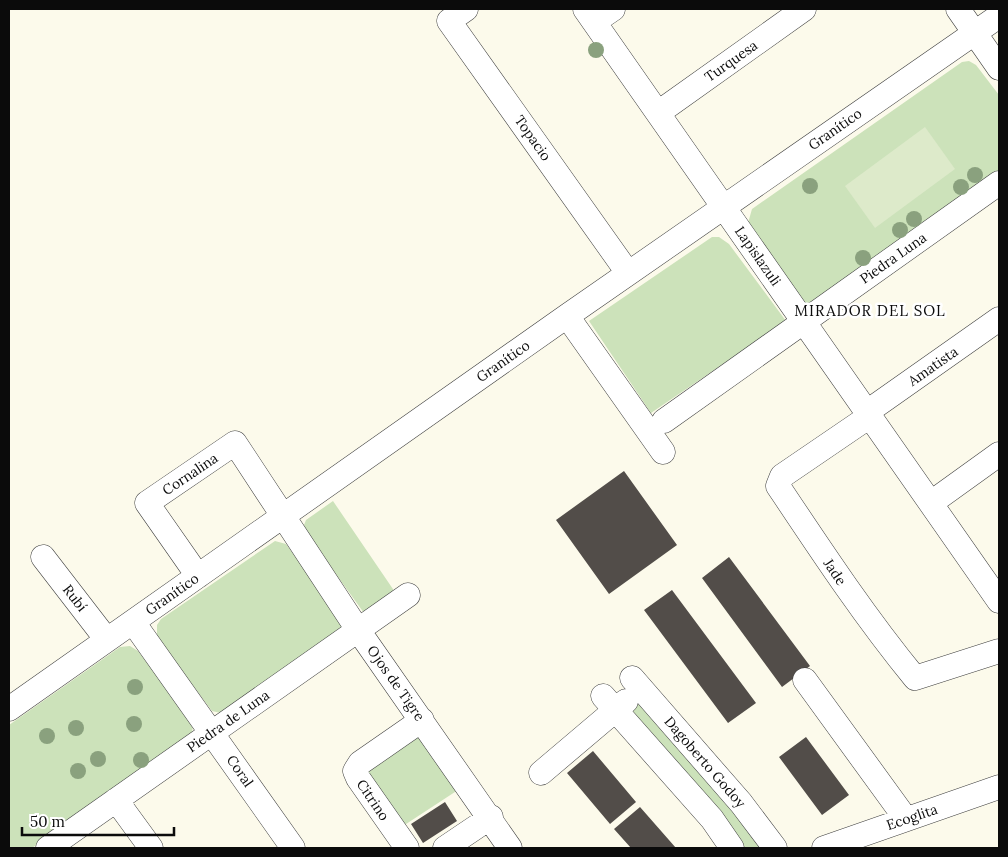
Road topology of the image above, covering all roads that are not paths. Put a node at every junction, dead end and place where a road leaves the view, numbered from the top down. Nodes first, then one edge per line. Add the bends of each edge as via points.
1 (466, 9) edge
2 (804, 9) edge
3 (958, 9) edge
4 (598, 13) edge
5 (999, 16) edge
6 (974, 33) junction
7 (999, 68) edge
8 (658, 113) junction
9 (999, 183) edge
10 (724, 207) junction
11 (628, 273) junction
12 (567, 316) junction
13 (999, 319) edge
14 (804, 321) junction
15 (868, 414) junction
16 (664, 421) dead end
17 (663, 452) dead end
18 (999, 454) edge
19 (932, 503) junction
20 (284, 516) junction
21 (43, 556) dead end
22 (198, 576) junction
23 (408, 595) dead end
24 (998, 596) edge
25 (133, 622) junction
26 (358, 630) junction
27 (107, 640) junction
28 (999, 651) edge
29 (805, 680) dead end
30 (12, 700) edge
31 (609, 703) junction
32 (422, 720) junction
33 (212, 732) junction
34 (541, 773) dead end
35 (999, 787) edge
36 (116, 800) junction
37 (491, 818) junction
38 (906, 819) junction
39 (48, 848) edge
40 (151, 848) edge
41 (293, 848) edge
42 (407, 848) edge
43 (445, 848) edge
44 (510, 848) edge
45 (732, 848) edge
46 (775, 848) edge
47 (824, 848) edge

1 - 11 street, Topacio via 449,21
2 - 8 street, Turquesa
3 - 6 street
4 - 8 street, Lapislazuli
5 - 6 street, Granítico
6 - 7 street
6 - 10 street, Granítico
8 - 10 street, Lapislazuli
9 - 14 street, Piedra Luna
10 - 11 street, Granítico
10 - 14 street, Lapislazuli
11 - 12 street, Granítico
12 - 17 street
12 - 20 street, Granítico
13 - 15 street, Amatista
14 - 15 street, Lapislazuli
14 - 16 street, Piedra Luna
15 - 19 street, Lapislazuli
15 - 28 street, Jade via 782,476 778,486 844,586 915,678
18 - 19 street
19 - 24 street, Lapislazuli
20 - 22 street, Granítico
20 - 22 street, Cornalina via 235,443 147,503
20 - 26 street, Ojos de Tigre
21 - 27 street, Rubí
22 - 25 street, Granítico
23 - 26 street, Piedra de Luna
25 - 27 street, Granítico
25 - 33 street, Coral
26 - 32 street, Ojos de Tigre
26 - 33 street, Piedra de Luna
27 - 30 street, Granítico
29 - 38 street
31 - 34 street
31 - 45 street via 712,819
31 - 46 street, Dagoberto Godoy via 636,683 741,803
32 - 37 street, Ojos de Tigre
32 - 42 street, Citrino via 360,763 355,770
33 - 36 street, Piedra de Luna
33 - 41 street, Coral
35 - 38 street, Ecoglita
36 - 39 street, Piedra de Luna
36 - 40 street
37 - 43 street
37 - 44 street, Ojos de Tigre
38 - 47 street, Ecoglita

